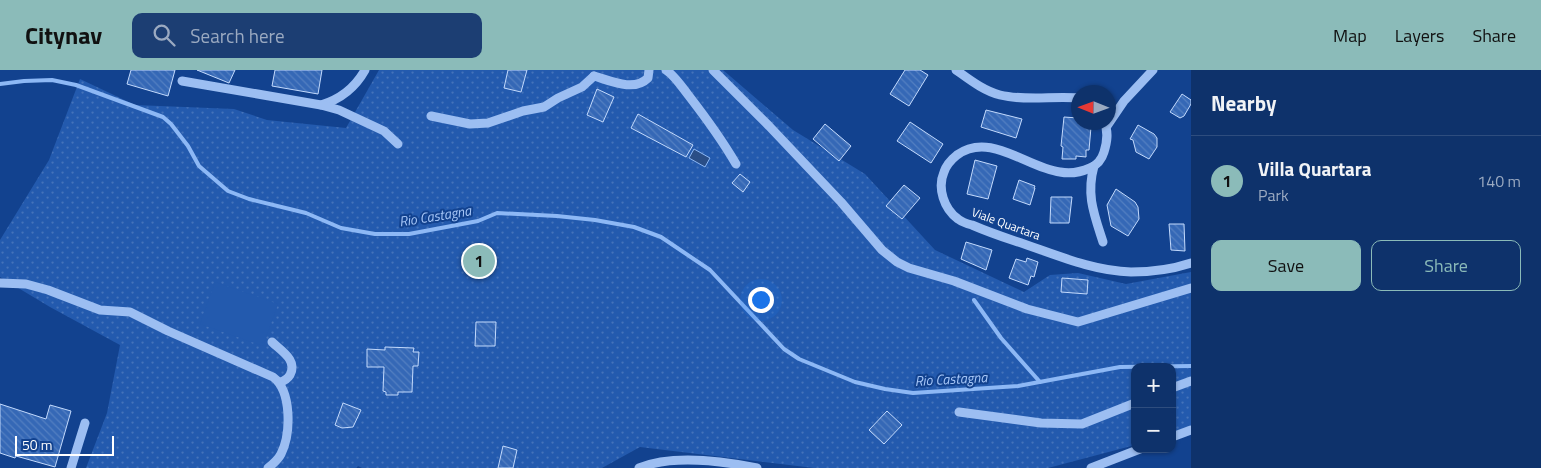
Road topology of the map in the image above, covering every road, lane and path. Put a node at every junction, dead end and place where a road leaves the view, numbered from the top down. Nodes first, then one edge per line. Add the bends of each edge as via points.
1 (365, 70) edge
2 (648, 70) edge
3 (666, 70) edge
4 (713, 70) edge
5 (956, 70) edge
6 (1154, 70) edge
7 (594, 73) edge
8 (182, 81) dead end
9 (1071, 97) edge
10 (321, 105) junction
11 (1116, 111) edge
12 (431, 116) dead end
13 (1107, 130) edge
14 (398, 144) dead end
15 (736, 164) dead end
16 (1094, 166) junction
17 (1103, 242) dead end
18 (1191, 263) edge
19 (0, 283) edge
20 (1191, 288) edge
21 (272, 342) dead end
22 (1191, 381) edge
23 (280, 382) junction
24 (1176, 387) edge
25 (1131, 405) edge
26 (959, 412) dead end
27 (85, 423) dead end
28 (1191, 430) edge
29 (1176, 436) edge
30 (1131, 452) edge
31 (71, 468) edge
32 (268, 468) edge
33 (639, 468) edge
34 (757, 468) edge
35 (1091, 468) edge

1 - 10 street via 343,97
2 - 7 street via 648,78 640,84 620,83
3 - 15 street via 681,84
4 - 20 street via 882,250 909,268 1027,309 1078,322
5 - 9 street via 975,84 1000,95
6 - 11 street
7 - 12 street via 582,87 544,107 488,124 470,124
8 - 10 street
10 - 14 street via 340,110 384,131
13 - 16 street via 1108,140 1103,157
16 - 17 street via 1091,207
16 - 18 street, Viale Quartara via 1082,172 1060,172 1006,152 982,146 966,148 952,159 940,187 944,203 958,219 992,234 1082,263 1132,272
19 - 23 street via 26,284 100,310 130,312
21 - 23 street via 288,357 292,367 289,377
22 - 24 street
23 - 32 street via 287,402 287,426 281,454
25 - 26 street via 1082,424 1041,423
27 - 31 street
28 - 29 street
30 - 35 street
33 - 34 street via 647,464 690,459

